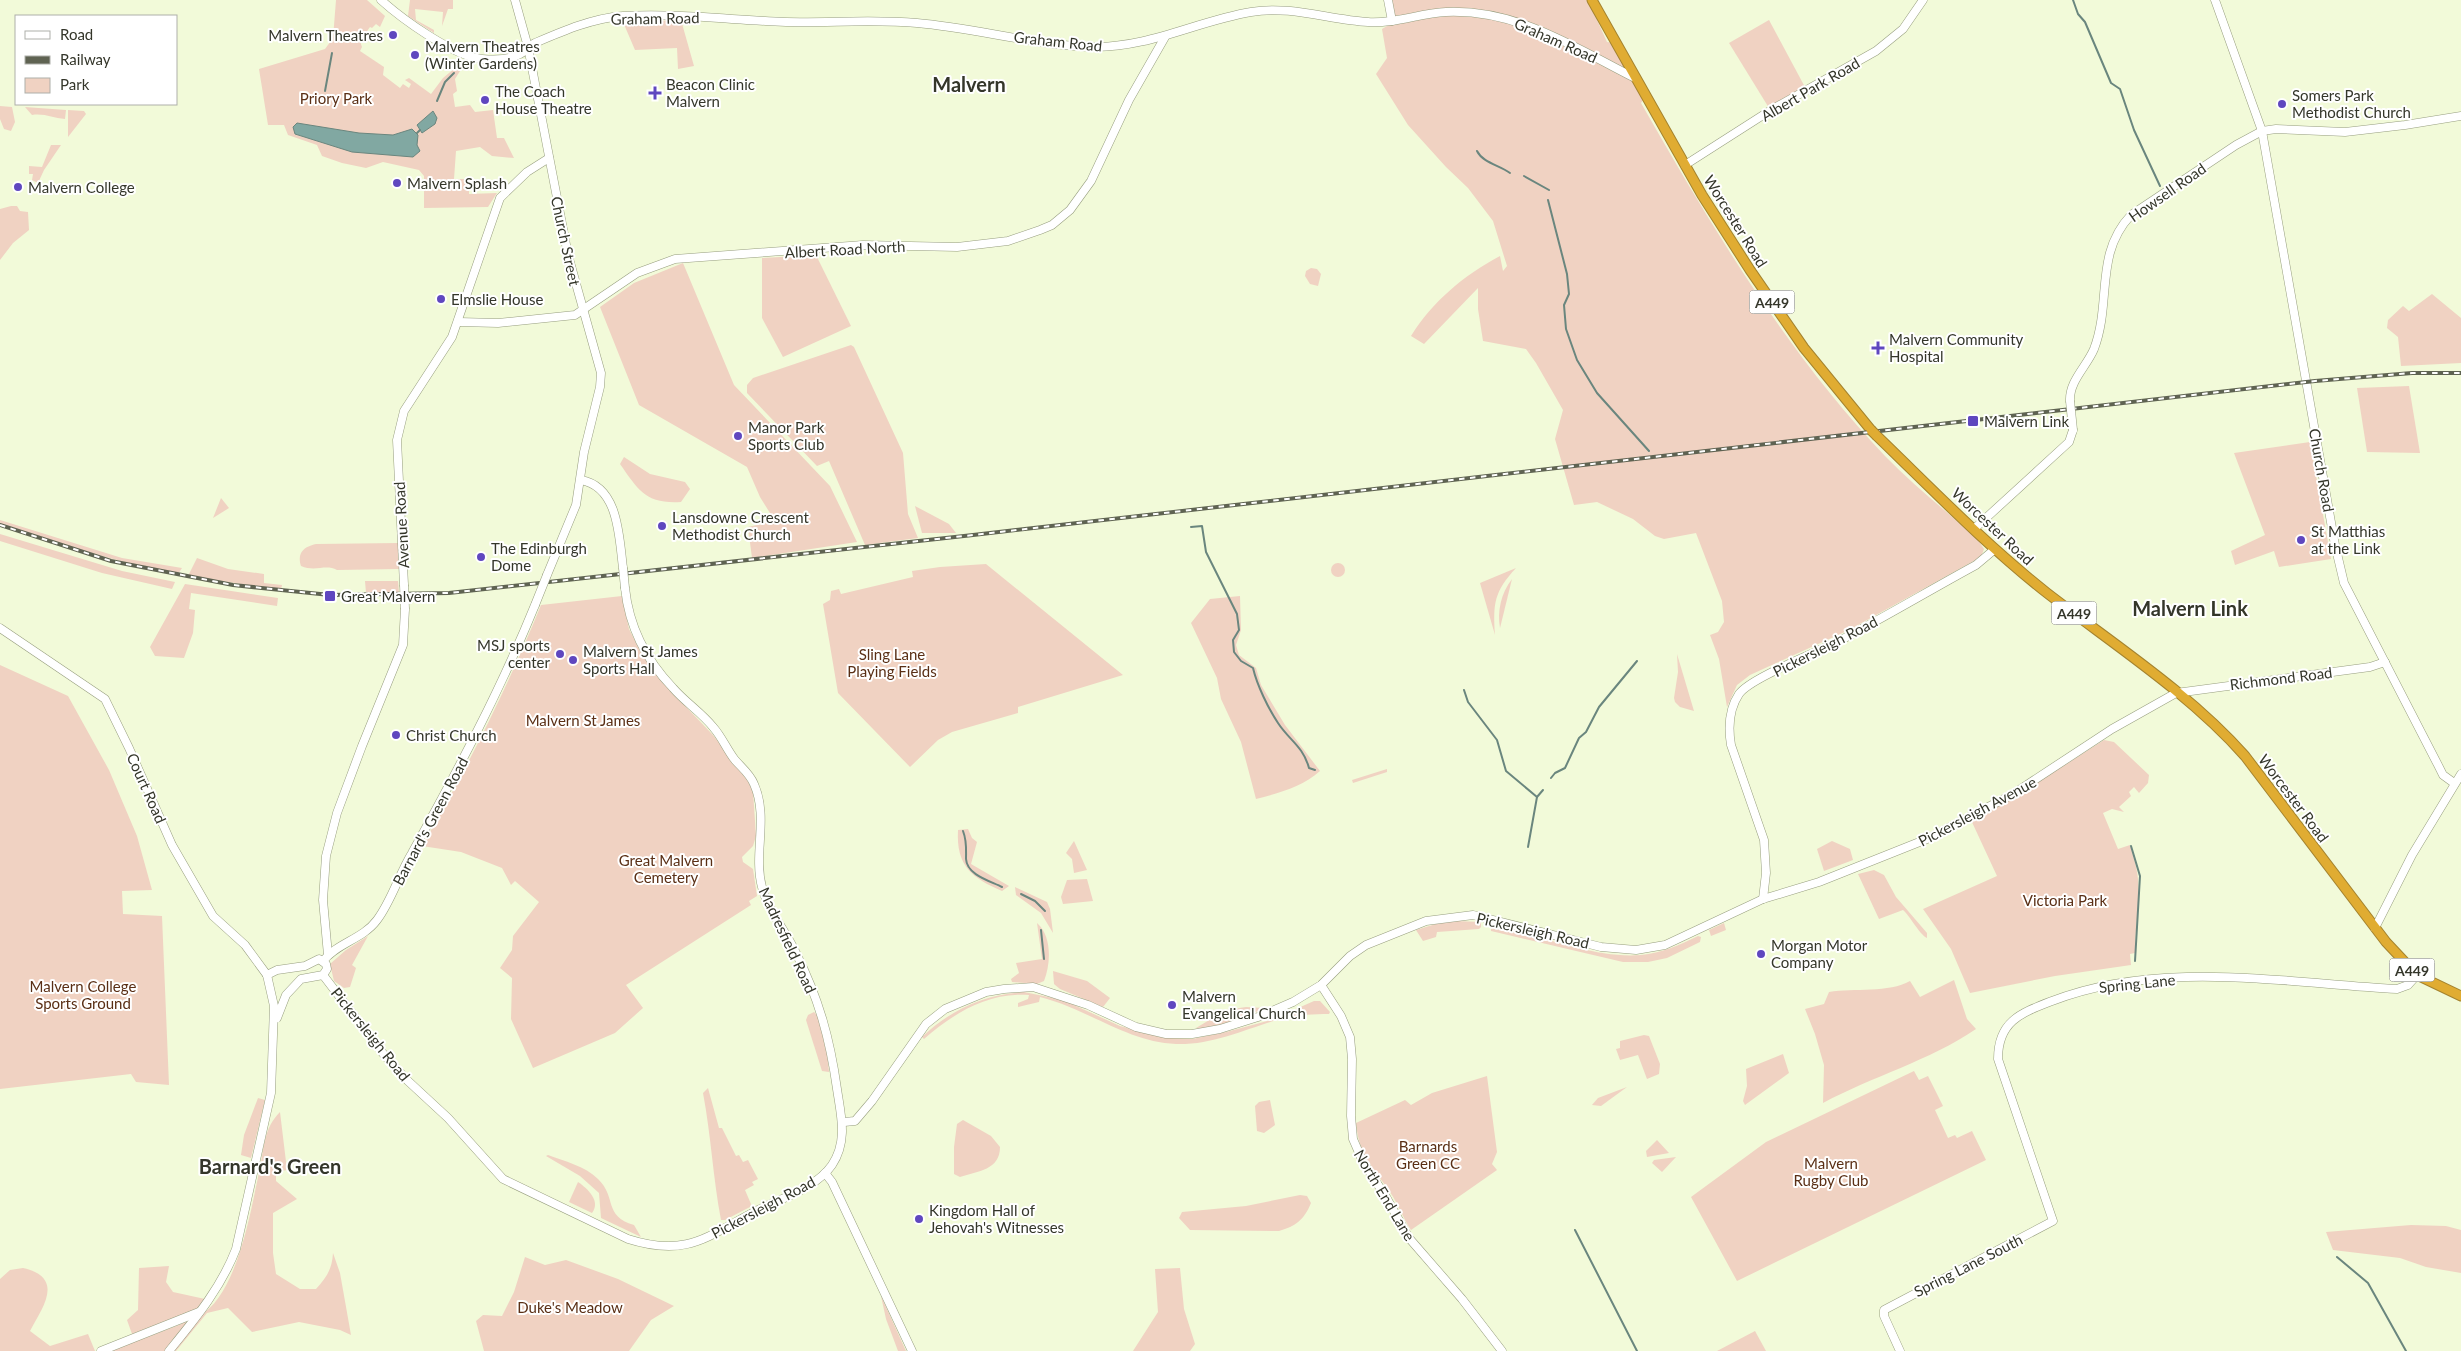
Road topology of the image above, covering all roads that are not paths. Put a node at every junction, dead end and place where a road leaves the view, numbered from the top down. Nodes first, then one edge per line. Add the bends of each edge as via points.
1 (381, 0) edge
2 (515, 0) edge
3 (1388, 0) edge
4 (1592, 0) edge
5 (1923, 0) edge
6 (2215, 0) edge
7 (1392, 21) junction
8 (1165, 37) junction
9 (528, 47) junction
10 (1635, 78) junction
11 (2461, 116) edge
12 (2262, 131) junction
13 (549, 158) junction
14 (1685, 165) junction
15 (582, 308) junction
16 (459, 322) junction
17 (581, 480) junction
18 (1974, 529) junction
19 (1995, 549) junction
20 (0, 628) edge
21 (2385, 662) junction
22 (2176, 693) junction
23 (2461, 774) edge
24 (2454, 784) junction
25 (1763, 899) junction
26 (2375, 928) junction
27 (326, 958) junction
28 (268, 974) junction
29 (324, 975) junction
30 (2417, 975) junction
31 (1321, 985) junction
32 (270, 987) junction
33 (286, 995) junction
34 (2461, 996) edge
35 (273, 1040) junction
36 (844, 1122) junction
37 (825, 1173) junction
38 (2053, 1221) joint
39 (201, 1312) junction
40 (100, 1351) edge
41 (168, 1351) edge
42 (912, 1351) edge
43 (1502, 1351) edge
44 (1900, 1351) edge

1 - 9 street, Graham Road via 420,29 475,58 516,56
2 - 9 street, Church Street
3 - 7 street
4 - 10 highway, Worcester Road / A449
5 - 14 street, Albert Park Road via 1904,29 1876,51 1771,110
6 - 12 street, Church Road
7 - 8 street, Graham Road via 1369,22 1303,13 1253,11
7 - 10 street, Graham Road via 1444,12 1516,20
8 - 9 street, Graham Road via 1094,47 1050,44 913,22 623,16 604,18
8 - 15 street, Albert Road North via 1129,100 1091,181 1070,210 1052,225 1008,241 957,247 863,245 676,259 637,273
9 - 13 street, Church Street
10 - 14 highway, Worcester Road / A449
11 - 12 street via 2352,131 2276,128
12 - 18 street, Howsell Road, bridge via 2131,214 2120,226 2108,258 2099,333 2093,351 2075,382 2070,401 2073,430 2069,442
12 - 21 street, Church Road via 2334,545 2344,583
13 - 15 street, Church Street via 568,256
13 - 16 street, Avenue Road via 527,172 500,198 474,268
14 - 18 highway, Worcester Road / A449 via 1779,313 1827,377 1874,433
15 - 16 street, Albert Road North via 574,315 559,318 498,323
15 - 17 street, Church Street via 601,373
16 - 27 street, Avenue Road, bridge via 404,411 399,427 404,641 362,746 326,856 323,900
17 - 27 street, Barnard's Green Road, bridge via 576,505 492,704 382,913 365,932
17 - 36 street, Madresfield Road, bridge via 596,485 609,502 620,528 625,588 638,640 671,687 713,727 753,782 761,813 762,887 806,972 819,1007 830,1042
18 - 19 highway, Worcester Road / A449
19 - 22 highway, Worcester Road / A449
19 - 25 street, Pickersleigh Road via 1976,565 1840,640 1760,678 1739,694 1733,705 1729,732 1764,840
20 - 28 street, Court Road via 105,700 172,845 208,907
21 - 22 street, Richmond Road via 2370,667
21 - 24 street, Church Road via 2443,775
22 - 25 street, Pickersleigh Avenue via 2112,729 2013,794 1927,839 1819,882
22 - 26 highway, Worcester Road / A449 via 2227,736 2245,756
23 - 24 street
24 - 26 street via 2412,855
25 - 31 street, Pickersleigh Road via 1665,945 1636,950 1601,947 1472,915 1426,921 1366,945
26 - 30 highway, Worcester Road / A449
27 - 28 street, Barnard's Green Road
27 - 29 street
28 - 32 street
29 - 33 street via 301,979
29 - 37 street, Pickersleigh Road via 385,1056 448,1118 502,1179 628,1239 671,1247 696,1242 810,1184
30 - 34 highway, Worcester Road / A449
30 - 38 street, Spring Lane via 2408,985 2397,989 2252,978 2162,978 2109,983 2071,993 2030,1009 2012,1020 2002,1036 1998,1059
31 - 36 street, Pickersleigh Road via 1258,1017 1192,1034 1166,1034 1136,1027 1088,1005 1033,987 986,992 945,1008 926,1024 872,1101 855,1121
31 - 43 street, North End Lane via 1342,1016 1350,1037 1353,1139 1363,1162 1408,1238 1462,1299
32 - 33 street via 277,995
32 - 35 street via 274,1006
33 - 35 street via 278,1010
35 - 39 street via 269,1107 236,1249 227,1273
36 - 37 street, Pickersleigh Road via 836,1156
37 - 42 street
38 - 44 street, Spring Lane South via 1884,1310
39 - 40 street
39 - 41 street

